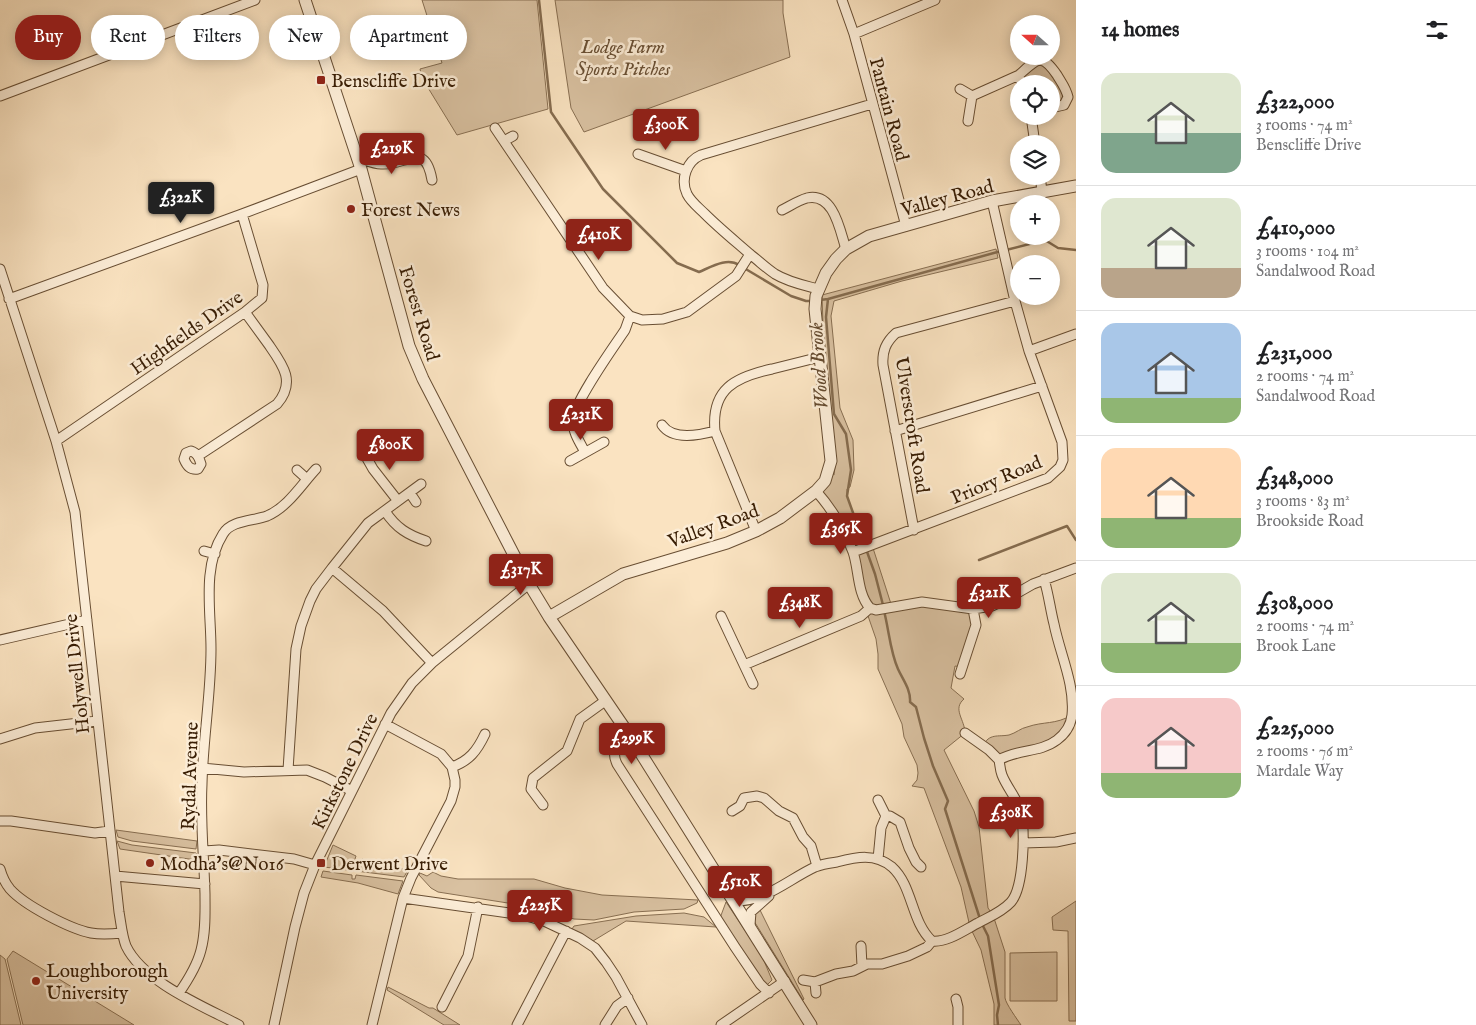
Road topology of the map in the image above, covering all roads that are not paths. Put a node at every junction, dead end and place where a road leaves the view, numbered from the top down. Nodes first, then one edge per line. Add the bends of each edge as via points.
1 (254, 0) edge
2 (305, 0) edge
3 (842, 0) edge
4 (936, 0) edge
5 (854, 34) junction
6 (1024, 75) edge
7 (1056, 75) edge
8 (1060, 80) edge
9 (1010, 83) edge
10 (960, 89) dead end
11 (0, 96) edge
12 (972, 96) junction
13 (872, 104) junction
14 (1060, 106) edge
15 (968, 121) dead end
16 (495, 128) dead end
17 (513, 136) dead end
18 (504, 141) junction
19 (636, 154) dead end
20 (359, 163) junction
21 (686, 171) junction
22 (432, 180) dead end
23 (1041, 185) edge
24 (1076, 186) edge
25 (1042, 191) junction
26 (992, 202) junction
27 (782, 210) dead end
28 (242, 214) junction
29 (906, 226) junction
30 (846, 249) junction
31 (748, 257) junction
32 (0, 269) edge
33 (2, 279) edge
34 (1010, 279) edge
35 (817, 293) junction
36 (9, 299) junction
37 (1010, 302) edge
38 (1016, 305) edge
39 (245, 312) junction
40 (630, 316) junction
41 (1076, 334) edge
42 (1029, 351) junction
43 (820, 357) junction
44 (1042, 386) junction
45 (663, 429) dead end
46 (715, 431) junction
47 (895, 431) junction
48 (56, 441) junction
49 (604, 442) dead end
50 (586, 452) junction
51 (364, 453) dead end
52 (198, 456) dead end
53 (570, 461) dead end
54 (297, 470) dead end
55 (316, 470) dead end
56 (307, 478) junction
57 (421, 484) dead end
58 (816, 492) junction
59 (410, 493) junction
60 (398, 501) junction
61 (416, 502) dead end
62 (385, 511) junction
63 (914, 530) junction
64 (756, 532) junction
65 (426, 542) dead end
66 (204, 551) dead end
67 (853, 552) junction
68 (215, 554) junction
69 (332, 568) junction
70 (1076, 568) edge
71 (1044, 579) junction
72 (529, 584) junction
73 (870, 608) junction
74 (973, 609) junction
75 (721, 616) dead end
76 (549, 617) junction
77 (87, 620) junction
78 (0, 640) edge
79 (432, 662) junction
80 (744, 665) junction
81 (959, 669) dead end
82 (753, 684) dead end
83 (605, 701) junction
84 (97, 721) junction
85 (385, 724) junction
86 (1072, 728) edge
87 (965, 733) dead end
88 (485, 734) dead end
89 (630, 736) junction
90 (0, 739) edge
91 (999, 760) junction
92 (202, 768) junction
93 (452, 768) junction
94 (288, 770) junction
95 (352, 791) junction
96 (878, 800) dead end
97 (543, 804) dead end
98 (732, 811) dead end
99 (886, 816) junction
100 (0, 821) edge
101 (110, 832) junction
102 (1076, 838) edge
103 (1023, 843) junction
104 (204, 851) junction
105 (878, 859) junction
106 (315, 864) junction
107 (916, 865) dead end
108 (817, 866) junction
109 (0, 869) edge
110 (115, 876) junction
111 (205, 884) junction
112 (778, 889) junction
113 (403, 898) junction
114 (735, 901) junction
115 (478, 907) junction
116 (750, 925) junction
117 (566, 931) junction
118 (122, 932) junction
119 (932, 941) junction
120 (861, 946) dead end
121 (862, 966) junction
122 (803, 980) dead end
123 (785, 981) junction
124 (815, 982) junction
125 (179, 993) junction
126 (769, 993) junction
127 (816, 993) dead end
128 (628, 998) junction
129 (956, 999) dead end
130 (442, 1007) dead end
131 (239, 1025) edge
132 (274, 1025) edge
133 (372, 1025) edge
134 (516, 1025) edge
135 (605, 1025) edge
136 (642, 1025) edge
137 (721, 1025) edge
138 (811, 1025) edge
139 (958, 1025) edge

1 - 11 street
2 - 20 street, Forest Road
3 - 5 street, Pantain Road
4 - 5 street
5 - 13 street, Pantain Road
6 - 7 street via 1037,60 1048,63
8 - 14 street via 1068,97
9 - 12 street
10 - 12 street
12 - 15 street
13 - 21 street via 701,155 691,162
13 - 29 street, Pantain Road
16 - 18 street
17 - 18 street
18 - 40 street via 602,288
19 - 21 street
20 - 22 street via 380,164 418,156 428,164
20 - 28 street
20 - 72 street, Forest Road via 410,346 423,379
21 - 31 street via 686,192 691,200
23 - 25 street
24 - 25 street, Valley Road
25 - 26 street, Valley Road
26 - 29 street, Valley Road
26 - 34 street, Priory Road
27 - 30 street via 806,198 824,201 834,212
28 - 36 street
28 - 39 street, Highfields Drive via 263,285 262,298
29 - 30 street, Valley Road via 869,236
30 - 35 street, Valley Road via 826,273
31 - 35 street
31 - 40 street via 727,284 681,314 663,320
32 - 33 street, Holywell Drive
33 - 36 street, Holywell Drive
35 - 43 street, Valley Road via 815,309
36 - 48 street, Holywell Drive
37 - 47 street, Ulverscroft Road via 896,333 889,340 882,356
38 - 42 street, Priory Road
39 - 48 street, Highfields Drive
39 - 52 street via 283,364 286,389 277,404
40 - 50 street via 625,330 577,405 573,420 577,438
41 - 42 street
42 - 44 street, Priory Road
43 - 46 street via 750,374 726,388 716,407
43 - 58 street, Valley Road via 831,461 825,481
44 - 47 street
44 - 63 street, Priory Road via 1062,442 1063,460 1055,473
45 - 46 street via 688,436
46 - 64 street
47 - 63 street, Ulverscroft Road
48 - 77 street, Holywell Drive via 75,512
49 - 50 street
50 - 53 street
51 - 60 street
54 - 56 street
55 - 56 street, Rydal Avenue
56 - 68 street, Rydal Avenue via 280,509 226,529
57 - 59 street
58 - 64 street, Valley Road
58 - 67 street via 830,509
59 - 60 street
59 - 61 street
60 - 62 street
62 - 65 street via 402,531
62 - 69 street via 368,523
63 - 67 street, Priory Road
64 - 76 street, Valley Road via 623,574
66 - 68 street
67 - 73 street via 863,594
68 - 92 street, Rydal Avenue via 210,574 210,674
69 - 79 street via 383,611
69 - 94 street via 316,589 301,626 296,650
70 - 71 street
71 - 74 street via 992,606
71 - 86 street via 1069,680
72 - 76 street, Forest Road
72 - 79 street, Kirkstone Drive
73 - 74 street via 922,602
73 - 80 street via 861,616
74 - 81 street via 976,625
75 - 80 street
76 - 83 street, Forest Road
77 - 78 street
77 - 84 street, Holywell Drive
79 - 85 street, Kirkstone Drive via 404,692
80 - 82 street
83 - 89 street, Forest Road
83 - 97 street via 580,719 567,750 533,778 531,789
84 - 90 street via 43,727
84 - 101 street, Holywell Drive
85 - 93 street via 435,750
85 - 95 street, Kirkstone Drive
86 - 91 street via 1040,749
87 - 91 street
88 - 93 street via 476,743 470,757
89 - 114 street, Forest Road
89 - 126 street via 614,751 617,764 735,947
91 - 103 street via 1020,812
92 - 94 street via 244,772
92 - 104 street, Rydal Avenue
93 - 113 street via 454,793
94 - 95 street via 314,772
95 - 106 street, Kirkstone Drive
96 - 99 street
98 - 108 street via 740,806 742,794 764,798 779,811 796,816
99 - 105 street
99 - 107 street via 900,822
100 - 101 street
101 - 110 street, Holywell Drive
102 - 103 street
103 - 119 street via 1020,884 1011,902 1000,912 944,940
104 - 106 street via 219,850
104 - 111 street, Rydal Avenue
105 - 108 street via 856,857
105 - 119 street via 892,867 900,878 924,932
106 - 132 street, Kirkstone Drive via 297,918
108 - 112 street
109 - 118 street via 14,893 59,922 92,933
110 - 111 street
110 - 118 street, Holywell Drive
111 - 125 street, Rydal Avenue via 201,952
112 - 114 street via 750,900
112 - 116 street via 754,909
113 - 115 street
113 - 133 street
114 - 116 street, Forest Road
115 - 117 street via 534,918
115 - 130 street via 468,956
116 - 123 street, Forest Road
117 - 128 street via 595,948
117 - 134 street
118 - 125 street, Holywell Drive via 132,957 140,966
119 - 121 street via 908,956
120 - 121 street
121 - 124 street
122 - 124 street
123 - 126 street
123 - 138 street, Forest Road
124 - 127 street
125 - 131 street, Holywell Drive
126 - 137 street
128 - 135 street via 617,1006
128 - 136 street
129 - 139 street

